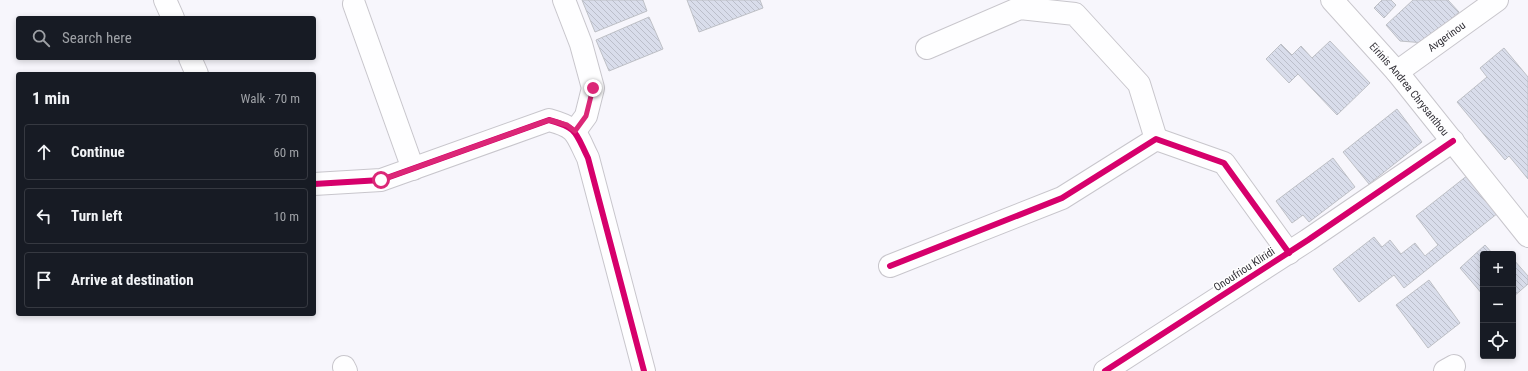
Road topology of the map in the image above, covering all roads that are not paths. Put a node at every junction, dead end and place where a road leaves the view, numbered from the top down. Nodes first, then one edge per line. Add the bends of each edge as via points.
1 (165, 0) edge
2 (564, 0) edge
3 (1332, 0) edge
4 (1497, 0) edge
5 (354, 4) dead end
6 (172, 16) edge
7 (927, 48) dead end
8 (191, 60) edge
9 (196, 72) edge
10 (1396, 72) junction
11 (575, 131) junction
12 (1156, 139) junction
13 (1453, 141) junction
14 (413, 169) junction
15 (316, 184) edge
16 (1528, 236) edge
17 (1288, 253) junction
18 (890, 266) dead end
19 (644, 371) edge
20 (1105, 371) edge

1 - 6 street
2 - 11 street via 581,44 593,88 586,116
3 - 10 street, Eirinis Andrea Chrysanthou
4 - 10 street, Avgerinou
5 - 14 street
7 - 12 street via 1020,8 1075,14 1138,84
8 - 9 street
10 - 13 street, Eirinis Andrea Chrysanthou
11 - 14 street via 567,125 549,120
11 - 19 street via 588,158
12 - 17 street via 1224,163
12 - 18 street via 1062,198
13 - 16 street, Eirinis Andrea Chrysanthou
13 - 17 street, Onoufriou Kliridi
14 - 15 street via 381,180
17 - 20 street, Onoufriou Kliridi

